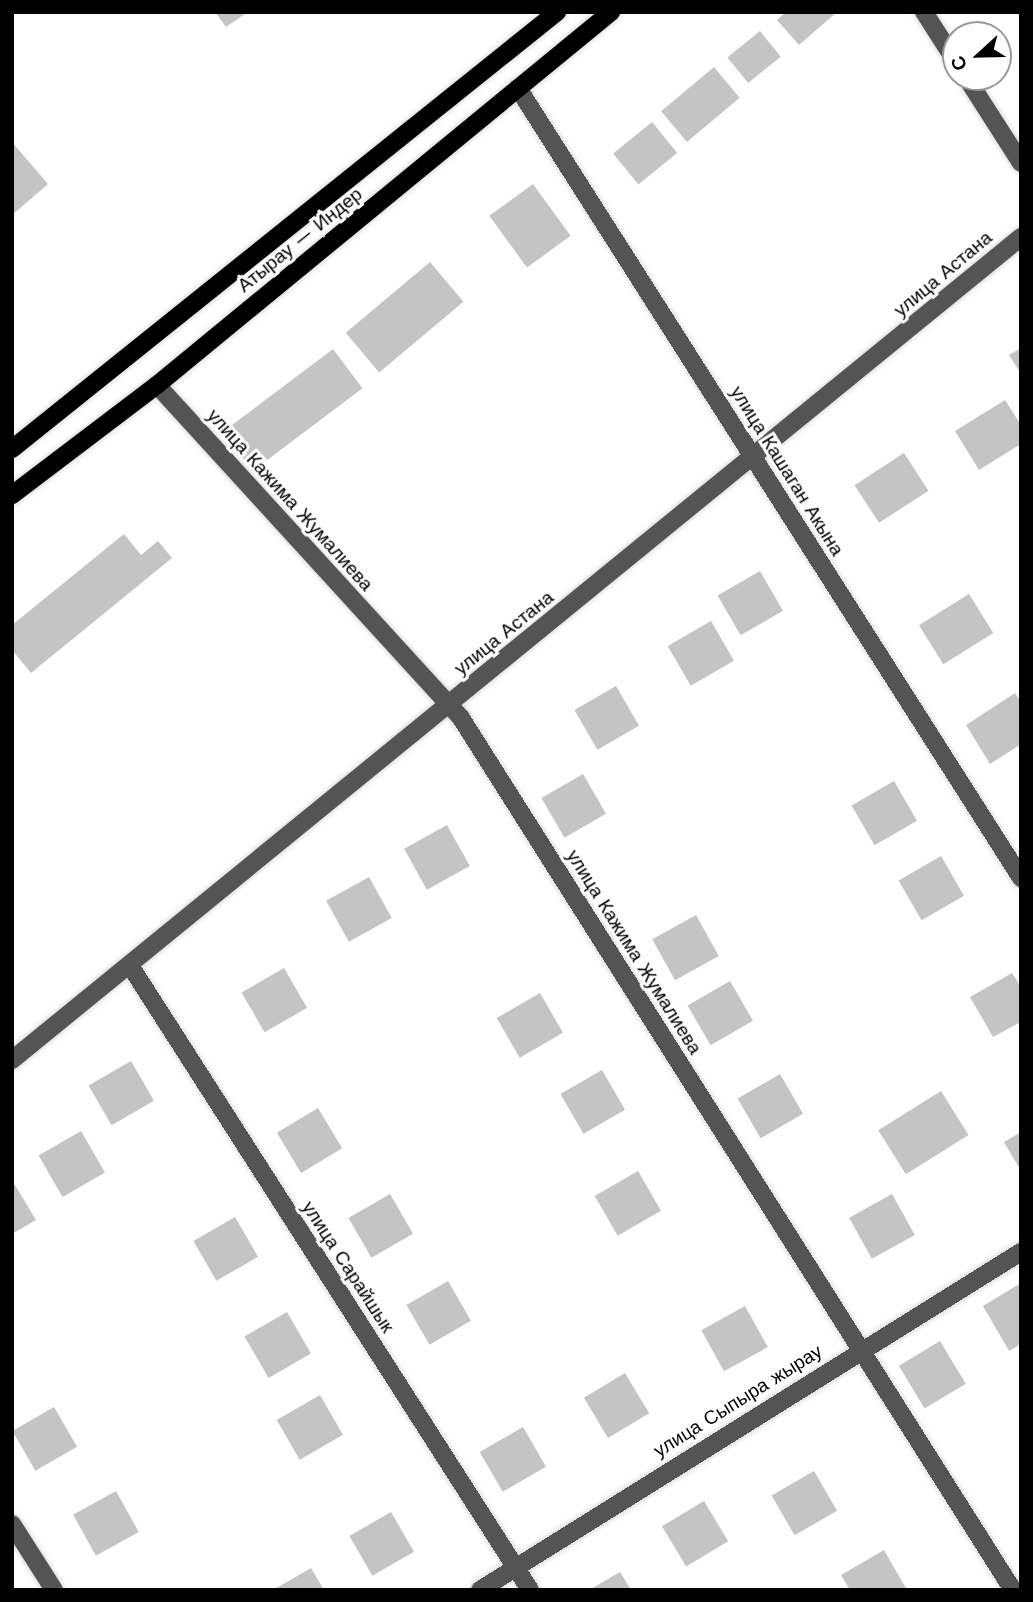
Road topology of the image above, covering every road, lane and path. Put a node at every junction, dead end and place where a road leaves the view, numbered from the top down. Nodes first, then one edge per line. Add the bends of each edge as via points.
1 (556, 12) edge
2 (611, 12) edge
3 (925, 12) edge
4 (942, 39) edge
5 (518, 88) junction
6 (975, 91) edge
7 (1021, 163) edge
8 (1021, 237) edge
9 (157, 385) junction
10 (12, 449) edge
11 (754, 457) junction
12 (12, 495) edge
13 (449, 705) junction
14 (1021, 878) edge
15 (131, 967) junction
16 (12, 1060) edge
17 (1021, 1252) edge
18 (860, 1349) junction
19 (12, 1524) edge
20 (515, 1567) junction
21 (54, 1590) edge
22 (480, 1590) edge
23 (530, 1590) edge
24 (1013, 1590) edge

1 - 10 main road, Атырау — Индер
2 - 5 main road, Атырау — Индер
3 - 4 street
5 - 9 main road, Атырау — Индер
5 - 11 street, улица Кашаган Акына
6 - 7 street
8 - 11 street, улица Астана
9 - 12 main road, Атырау — Индер
9 - 13 street, улица Кажима Жумалиева
11 - 13 street, улица Астана
11 - 14 street, улица Кашаган Акына
13 - 15 street, улица Астана
13 - 18 street, улица Кажима Жумалиева
15 - 16 street, улица Астана
15 - 20 street, улица Сарайшык
17 - 18 street, улица Сыпыра жырау
18 - 20 street, улица Сыпыра жырау
18 - 24 street, улица Кажима Жумалиева
19 - 21 street
20 - 22 street, улица Сыпыра жырау
20 - 23 street, улица Сарайшык

